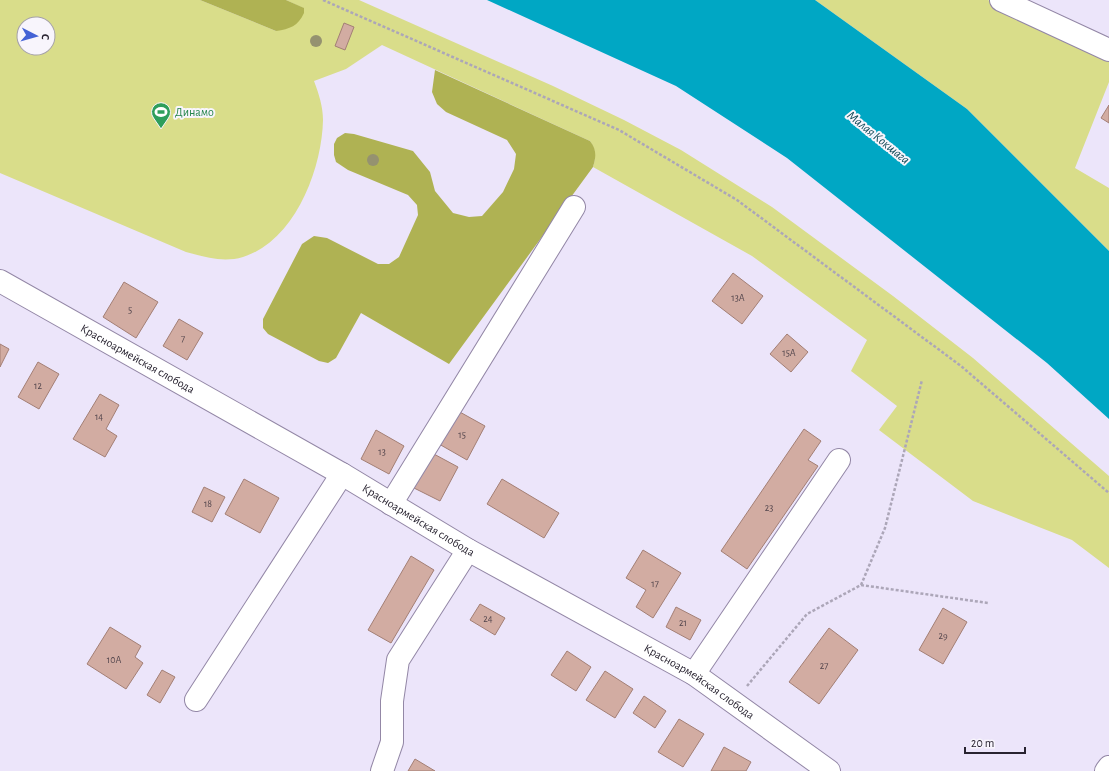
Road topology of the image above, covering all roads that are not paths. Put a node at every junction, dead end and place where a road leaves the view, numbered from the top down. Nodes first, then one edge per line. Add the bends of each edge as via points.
1 (1001, 0) edge
2 (1109, 50) edge
3 (574, 207) dead end
4 (0, 281) edge
5 (839, 460) dead end
6 (342, 474) junction
7 (391, 504) junction
8 (468, 550) junction
9 (694, 674) junction
10 (196, 700) dead end
11 (1109, 767) edge
12 (382, 771) edge
13 (829, 771) edge
14 (1106, 771) edge

1 - 2 street
3 - 7 street
4 - 6 street, Красноармейская слобода
5 - 9 street
6 - 7 street, Красноармейская слобода
6 - 10 street
7 - 8 street, Красноармейская слобода
8 - 9 street, Красноармейская слобода
8 - 12 street via 398,660 392,701 392,742
9 - 13 street, Красноармейская слобода
11 - 14 street

